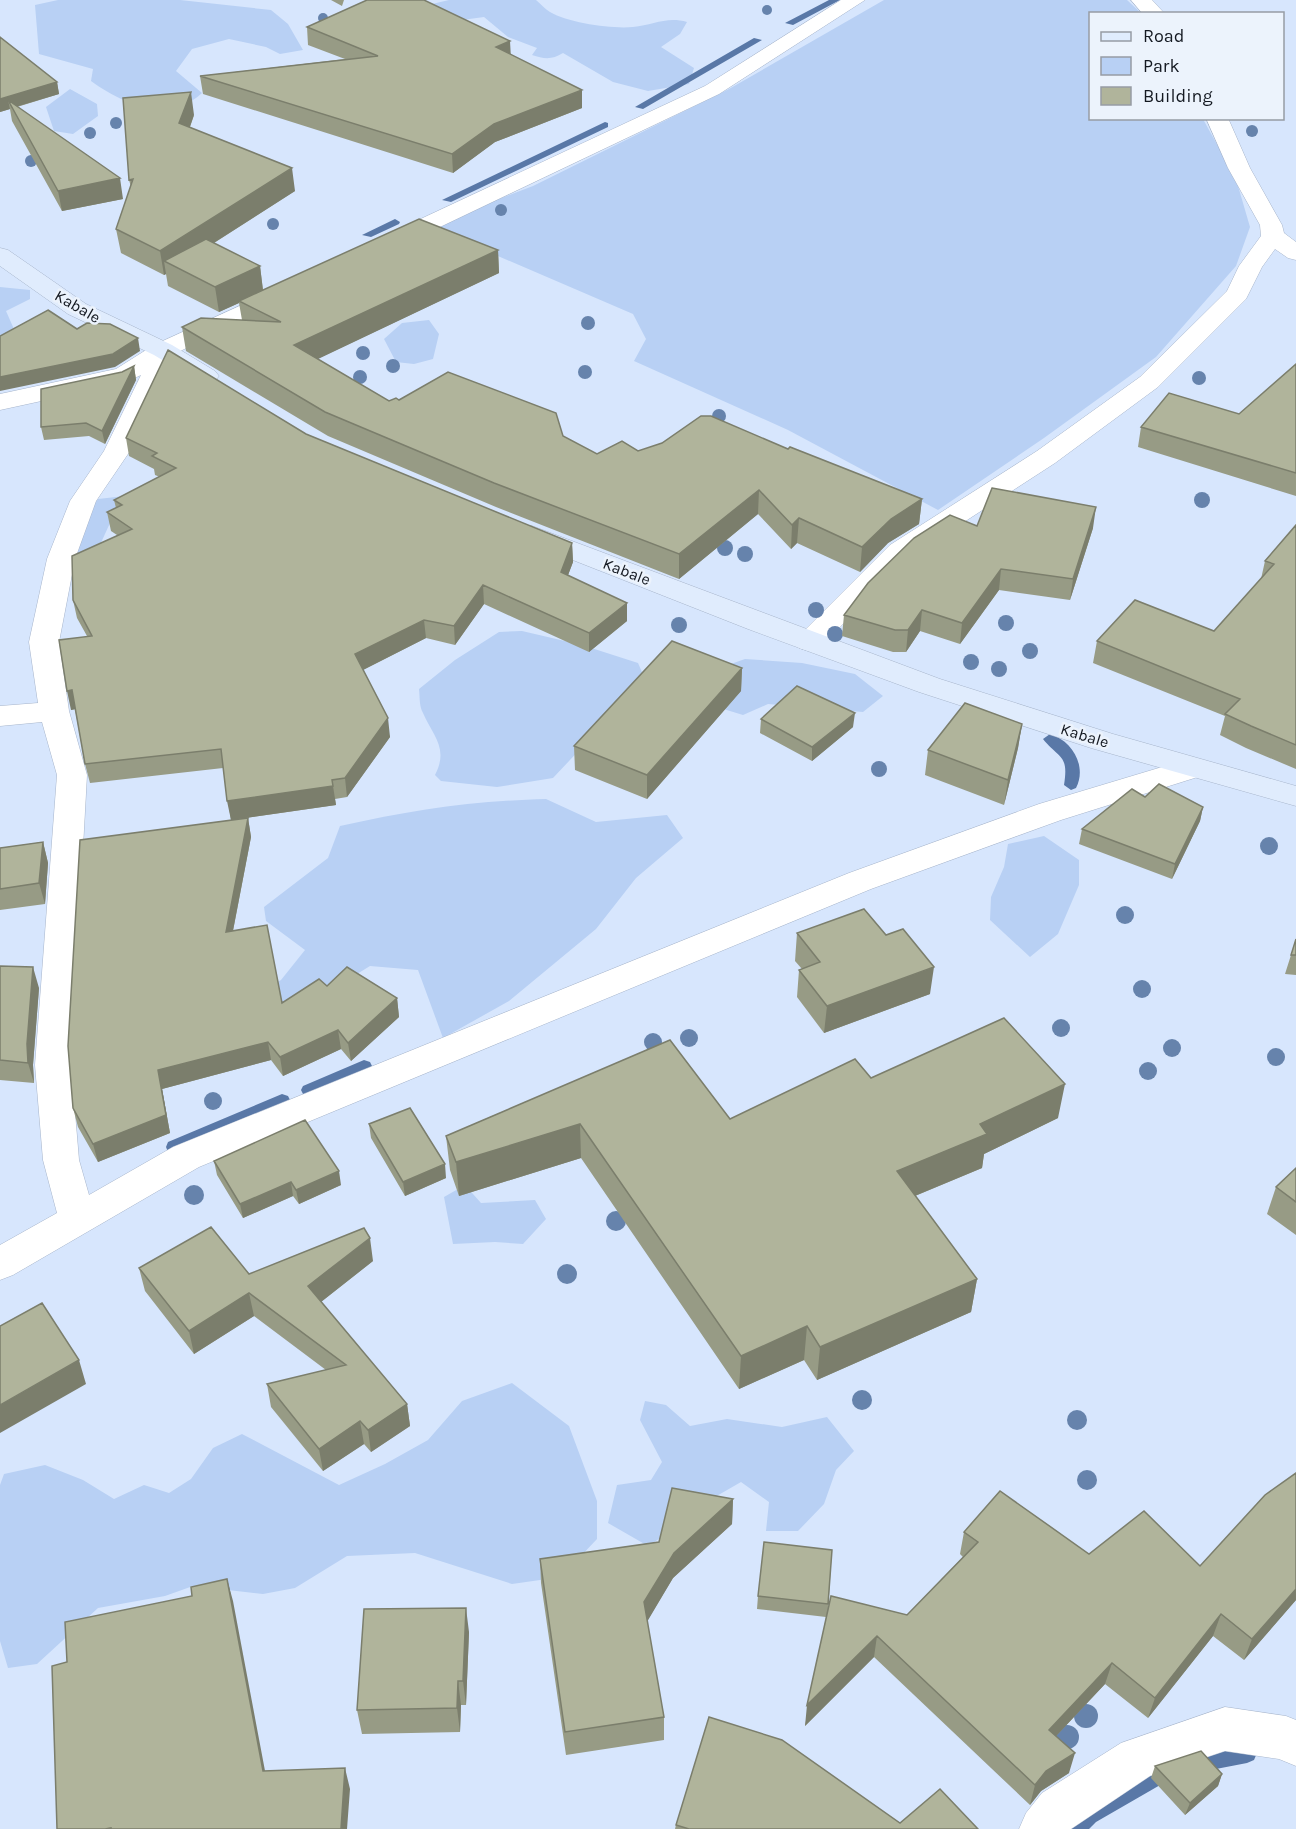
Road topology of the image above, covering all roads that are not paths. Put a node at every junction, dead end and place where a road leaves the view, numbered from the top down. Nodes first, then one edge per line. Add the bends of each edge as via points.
1 (855, 0) edge
2 (1141, 0) edge
3 (1153, 12) edge
4 (1219, 120) edge
5 (1273, 236) junction
6 (368, 253) edge
7 (1296, 253) edge
8 (0, 255) edge
9 (303, 283) edge
10 (163, 350) junction
11 (231, 391) edge
12 (0, 402) edge
13 (506, 524) edge
14 (809, 642) junction
15 (54, 711) junction
16 (0, 716) edge
17 (1193, 768) junction
18 (1296, 796) edge
19 (78, 1220) junction
20 (0, 1264) edge
21 (1296, 1744) edge
22 (1042, 1829) edge

1 - 6 street via 712,90
2 - 3 street
4 - 5 street
5 - 7 street
5 - 14 street via 1251,266 1238,294 1149,382 1046,458 900,551
8 - 10 street, Kabale via 77,309
9 - 10 street
10 - 11 street, Kabale
10 - 12 street via 124,375
10 - 15 street via 122,441 83,501 61,559 44,642
13 - 14 street, Kabale
14 - 17 street, Kabale via 986,705
15 - 16 street
15 - 19 street via 72,775 53,1065 61,1160
17 - 18 street, Kabale
17 - 19 street via 986,835 698,946 186,1157
19 - 20 street
21 - 22 street via 1286,1738 1225,1729 1137,1759 1058,1809

